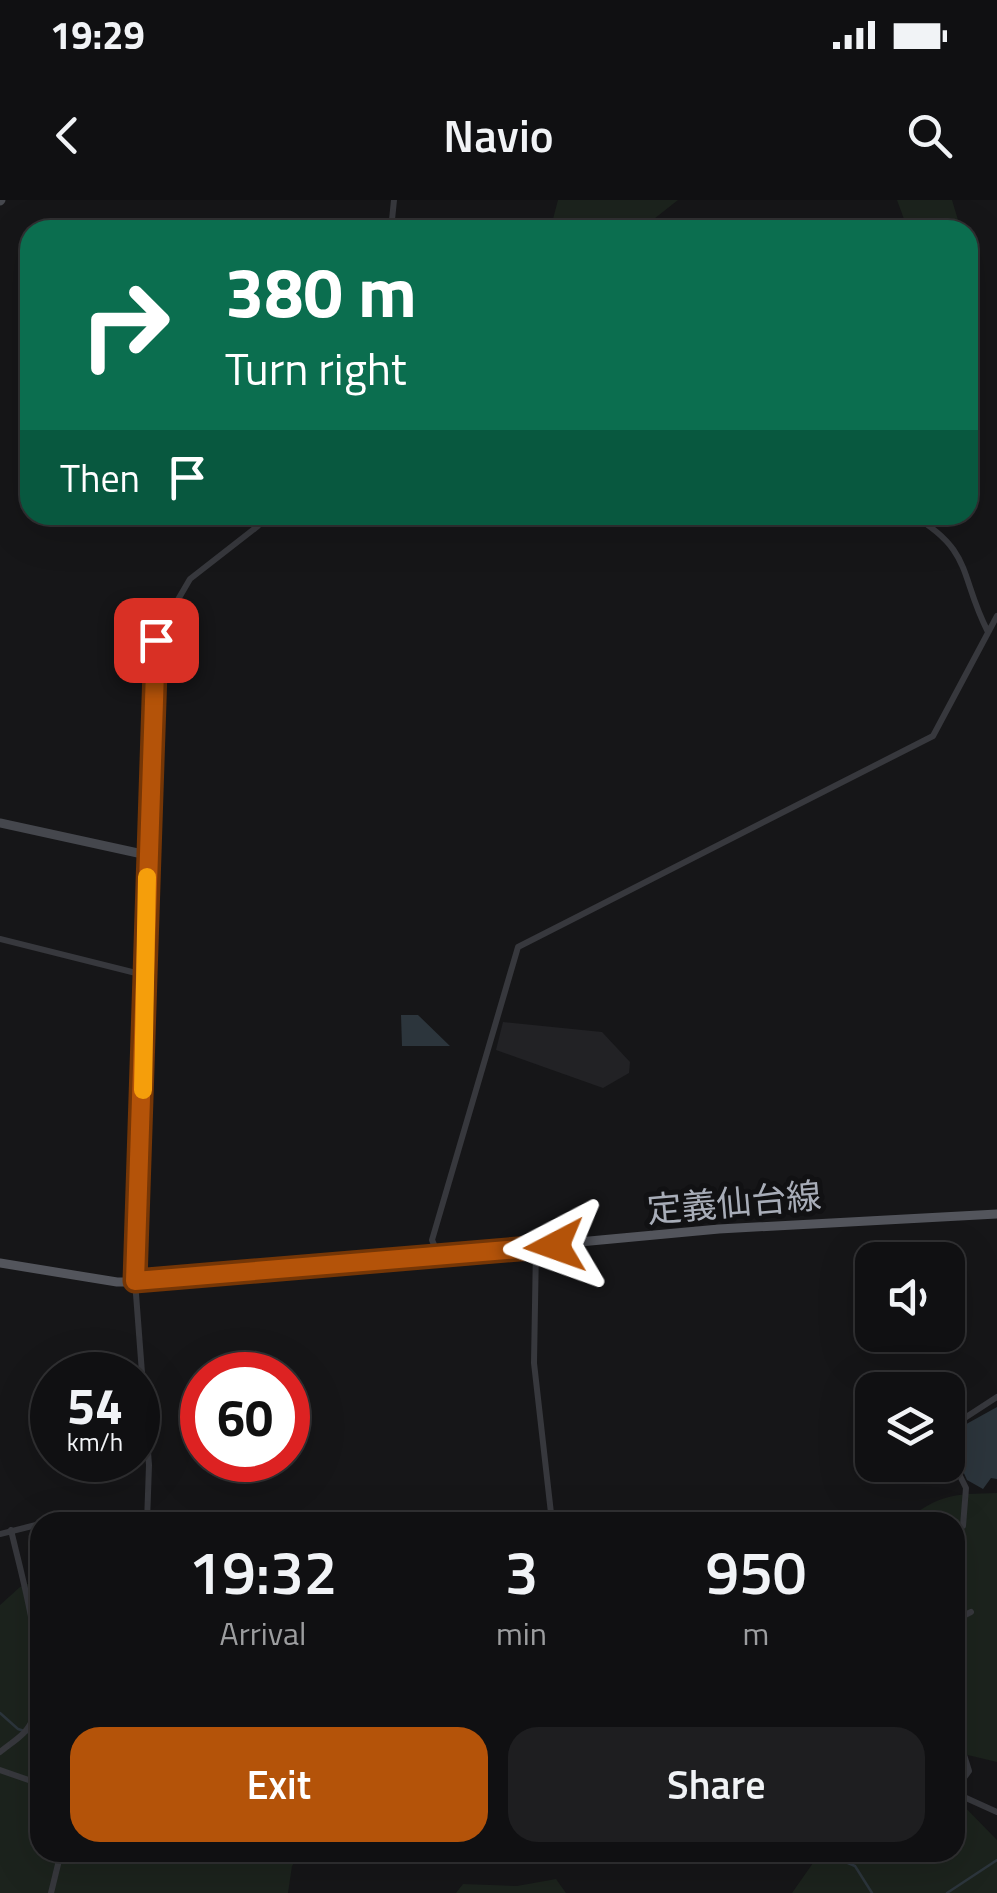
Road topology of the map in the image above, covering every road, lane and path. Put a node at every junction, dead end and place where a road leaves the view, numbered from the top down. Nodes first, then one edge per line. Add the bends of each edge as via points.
1 (258, 525) edge
2 (929, 525) edge
3 (997, 616) edge
4 (988, 633) junction
5 (0, 823) edge
6 (147, 856) junction
7 (0, 939) edge
8 (146, 975) junction
9 (997, 1214) edge
10 (536, 1247) junction
11 (438, 1254) junction
12 (0, 1263) edge
13 (135, 1281) junction
14 (997, 1397) edge
15 (965, 1418) edge
16 (961, 1482) edge
17 (147, 1512) edge
18 (551, 1512) edge
19 (965, 1516) edge
20 (30, 1526) edge
21 (11, 1530) junction
22 (0, 1534) edge
23 (971, 1612) dead end
24 (965, 1615) edge
25 (30, 1619) edge
26 (30, 1724) edge
27 (965, 1749) edge
28 (0, 1752) edge
29 (0, 1770) edge
30 (965, 1777) edge
31 (30, 1780) edge
32 (965, 1797) edge
33 (997, 1812) edge
34 (59, 1862) edge
35 (52, 1893) edge

1 - 6 street via 190,579 156,640
2 - 4 street via 961,558
3 - 4 street
4 - 11 street via 933,736 518,947 432,1240
5 - 6 street
6 - 8 street
7 - 8 street
8 - 13 street
9 - 10 main road, 定義仙台線 via 815,1222
10 - 11 main road, 定義仙台線
10 - 18 street via 534,1363
11 - 13 main road, 定義仙台線
12 - 13 main road, 定義仙台線
13 - 17 street
14 - 15 street
16 - 19 street
20 - 21 street
21 - 22 street
21 - 25 street
23 - 24 street
26 - 28 street
27 - 30 street
29 - 31 street
32 - 33 street
34 - 35 street

